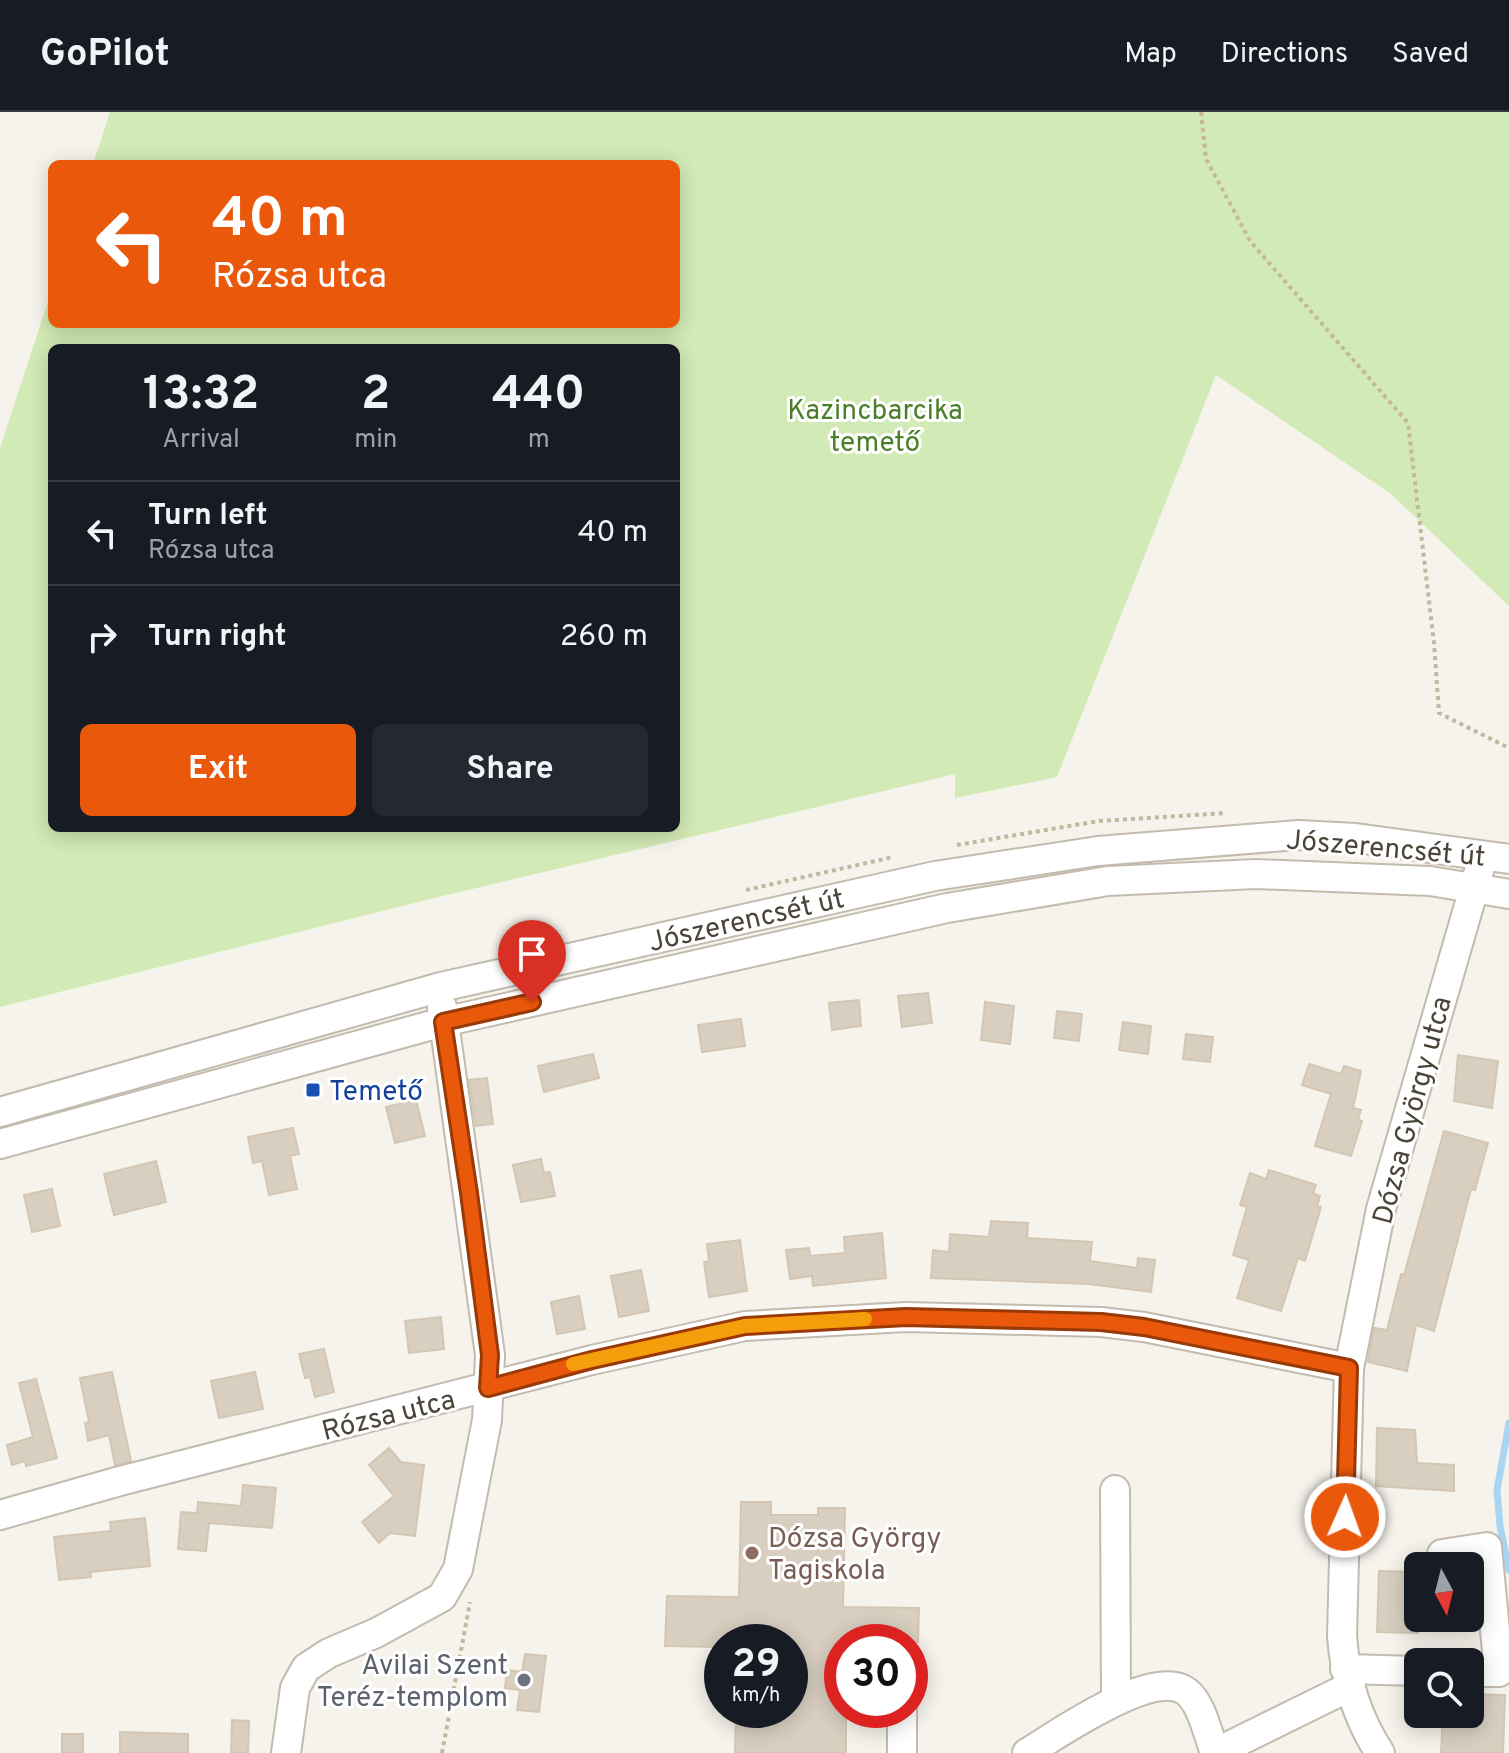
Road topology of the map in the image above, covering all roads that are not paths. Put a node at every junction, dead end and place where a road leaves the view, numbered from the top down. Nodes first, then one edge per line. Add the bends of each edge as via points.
1 (1496, 857) edge
2 (1476, 887) junction
3 (1509, 894) edge
4 (441, 987) junction
5 (443, 1022) junction
6 (0, 1112) edge
7 (0, 1144) edge
8 (1349, 1368) junction
9 (488, 1388) junction
10 (1115, 1490) dead end
11 (0, 1515) edge
12 (1455, 1552) edge
13 (1404, 1672) edge
14 (1484, 1672) edge
15 (1348, 1678) junction
16 (1116, 1699) junction
17 (902, 1728) edge
18 (286, 1753) edge
19 (902, 1753) edge
20 (1027, 1753) edge
21 (1215, 1753) edge
22 (1380, 1753) edge

1 - 2 street, Dózsa György utca
1 - 4 street, Jószerencsét út via 1298,835 1098,851 935,876
2 - 3 street, Jószerencsét út
2 - 5 street, Jószerencsét út via 1256,874 1108,881 947,908
2 - 8 street, Dózsa György utca via 1381,1209
4 - 5 street
4 - 6 street, Jószerencsét út
5 - 7 street, Jószerencsét út
5 - 9 street via 490,1355
8 - 9 street, Rózsa utca via 1101,1322 906,1317 745,1326
8 - 15 street, Dózsa György utca via 1342,1636
9 - 11 street, Rózsa utca
9 - 18 street via 487,1420 452,1584 442,1597 306,1668 295,1688
10 - 16 street
12 - 14 street via 1487,1547 1499,1672
13 - 15 street
15 - 21 street
15 - 22 street, Dózsa György utca via 1359,1716
16 - 20 street
16 - 21 street via 1168,1685 1181,1688 1197,1707
17 - 19 street

